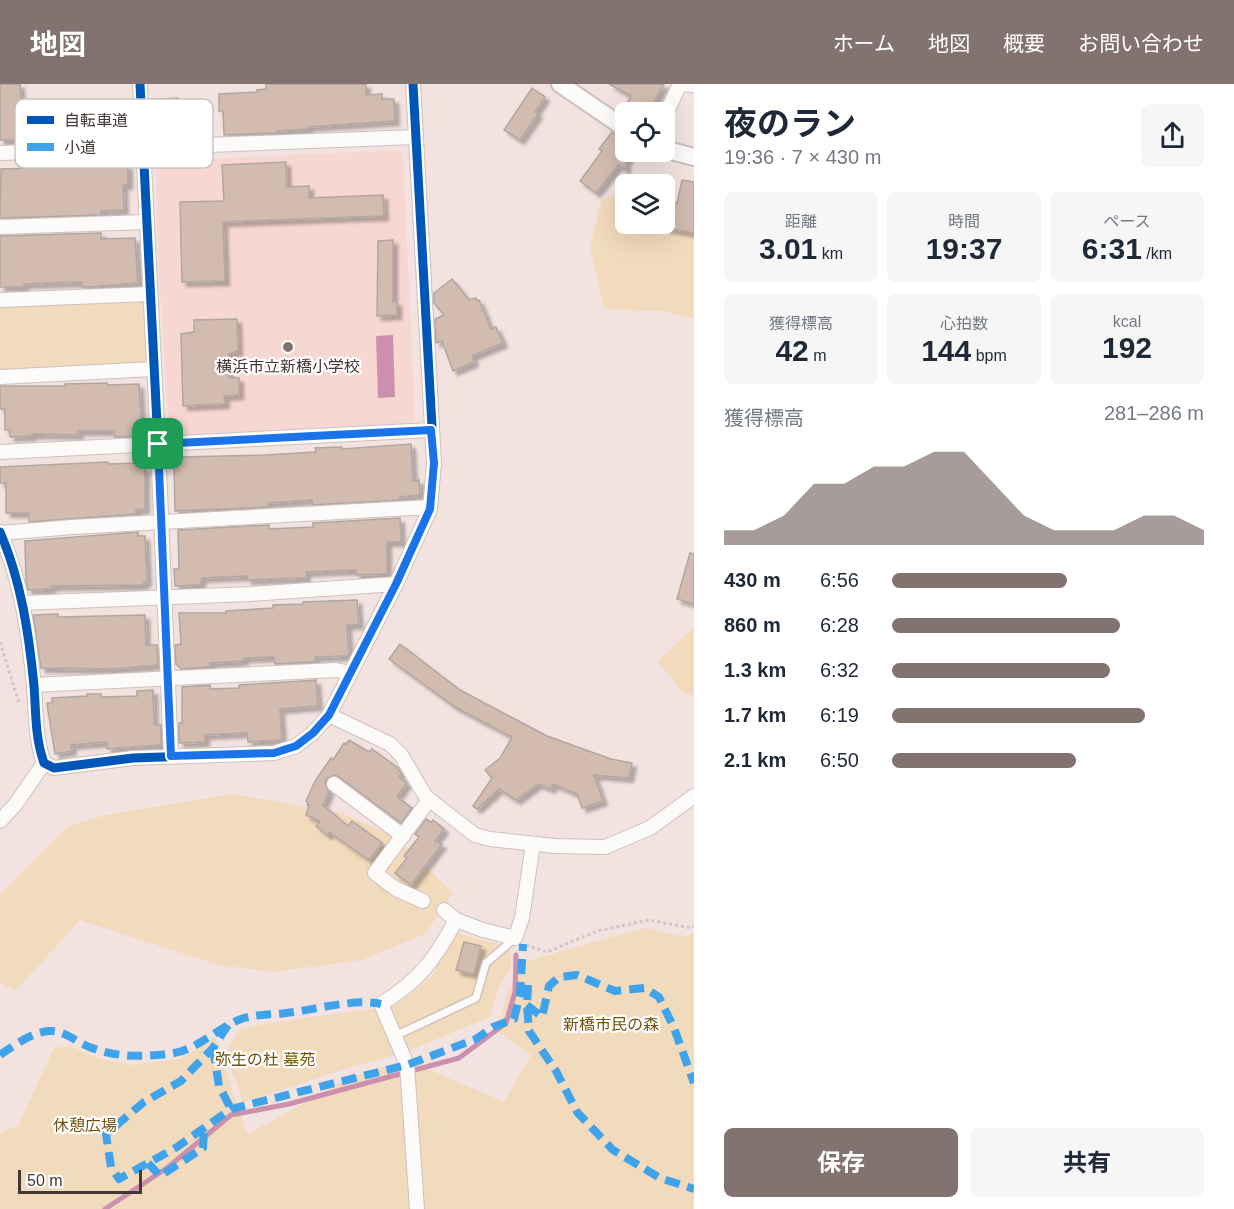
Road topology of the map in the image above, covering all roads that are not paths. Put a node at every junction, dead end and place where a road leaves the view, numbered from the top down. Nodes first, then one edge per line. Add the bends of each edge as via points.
1 (140, 84) edge
2 (413, 84) edge
3 (560, 84) edge
4 (680, 84) edge
5 (694, 85) edge
6 (141, 99) edge
7 (672, 102) edge
8 (615, 122) edge
9 (415, 137) junction
10 (213, 144) edge
11 (15, 152) edge
12 (675, 152) edge
13 (0, 153) edge
14 (694, 157) edge
15 (144, 168) edge
16 (147, 222) junction
17 (0, 227) edge
18 (150, 294) junction
19 (0, 300) edge
20 (154, 369) junction
21 (0, 377) edge
22 (431, 430) junction
23 (158, 444) junction
24 (0, 452) edge
25 (430, 507) junction
26 (161, 522) junction
27 (0, 533) edge
28 (396, 584) junction
29 (164, 597) junction
30 (21, 603) junction
31 (350, 673) junction
32 (167, 678) junction
33 (34, 684) junction
34 (329, 715) junction
35 (171, 756) junction
36 (44, 763) junction
37 (334, 784) dead end
38 (694, 796) edge
39 (429, 800) junction
40 (0, 820) edge
41 (403, 836) junction
42 (533, 844) junction
43 (423, 901) dead end
44 (444, 910) dead end
45 (456, 920) junction
46 (515, 938) junction
47 (395, 1036) junction
48 (417, 1209) edge

1 - 6 street
2 - 9 street
3 - 8 street
4 - 5 street
4 - 7 street
9 - 10 street
9 - 22 street
11 - 13 street
12 - 14 street
15 - 16 street
16 - 17 street
16 - 18 street
18 - 19 street
18 - 20 street
20 - 21 street
20 - 23 street
22 - 23 street
22 - 25 street via 434,463
23 - 24 street
23 - 26 street
25 - 26 street
25 - 28 street
26 - 27 street
26 - 29 street
27 - 30 street via 14,564
28 - 29 street
28 - 31 street
29 - 30 street
29 - 32 street
30 - 33 street
31 - 32 street via 336,670
31 - 34 street
32 - 33 street
32 - 35 street
33 - 36 street via 38,747
34 - 35 street via 296,746 274,753
34 - 39 street via 390,744 401,754
35 - 36 street via 54,768
36 - 40 street
37 - 41 street
38 - 42 street via 650,828 605,847
39 - 41 street
39 - 42 street via 475,835
41 - 43 street via 375,873 396,889
42 - 46 street via 522,918
44 - 45 street
45 - 46 street
45 - 47 street via 416,979 381,1004
46 - 47 lane via 486,963 476,998
47 - 48 street via 407,1065

